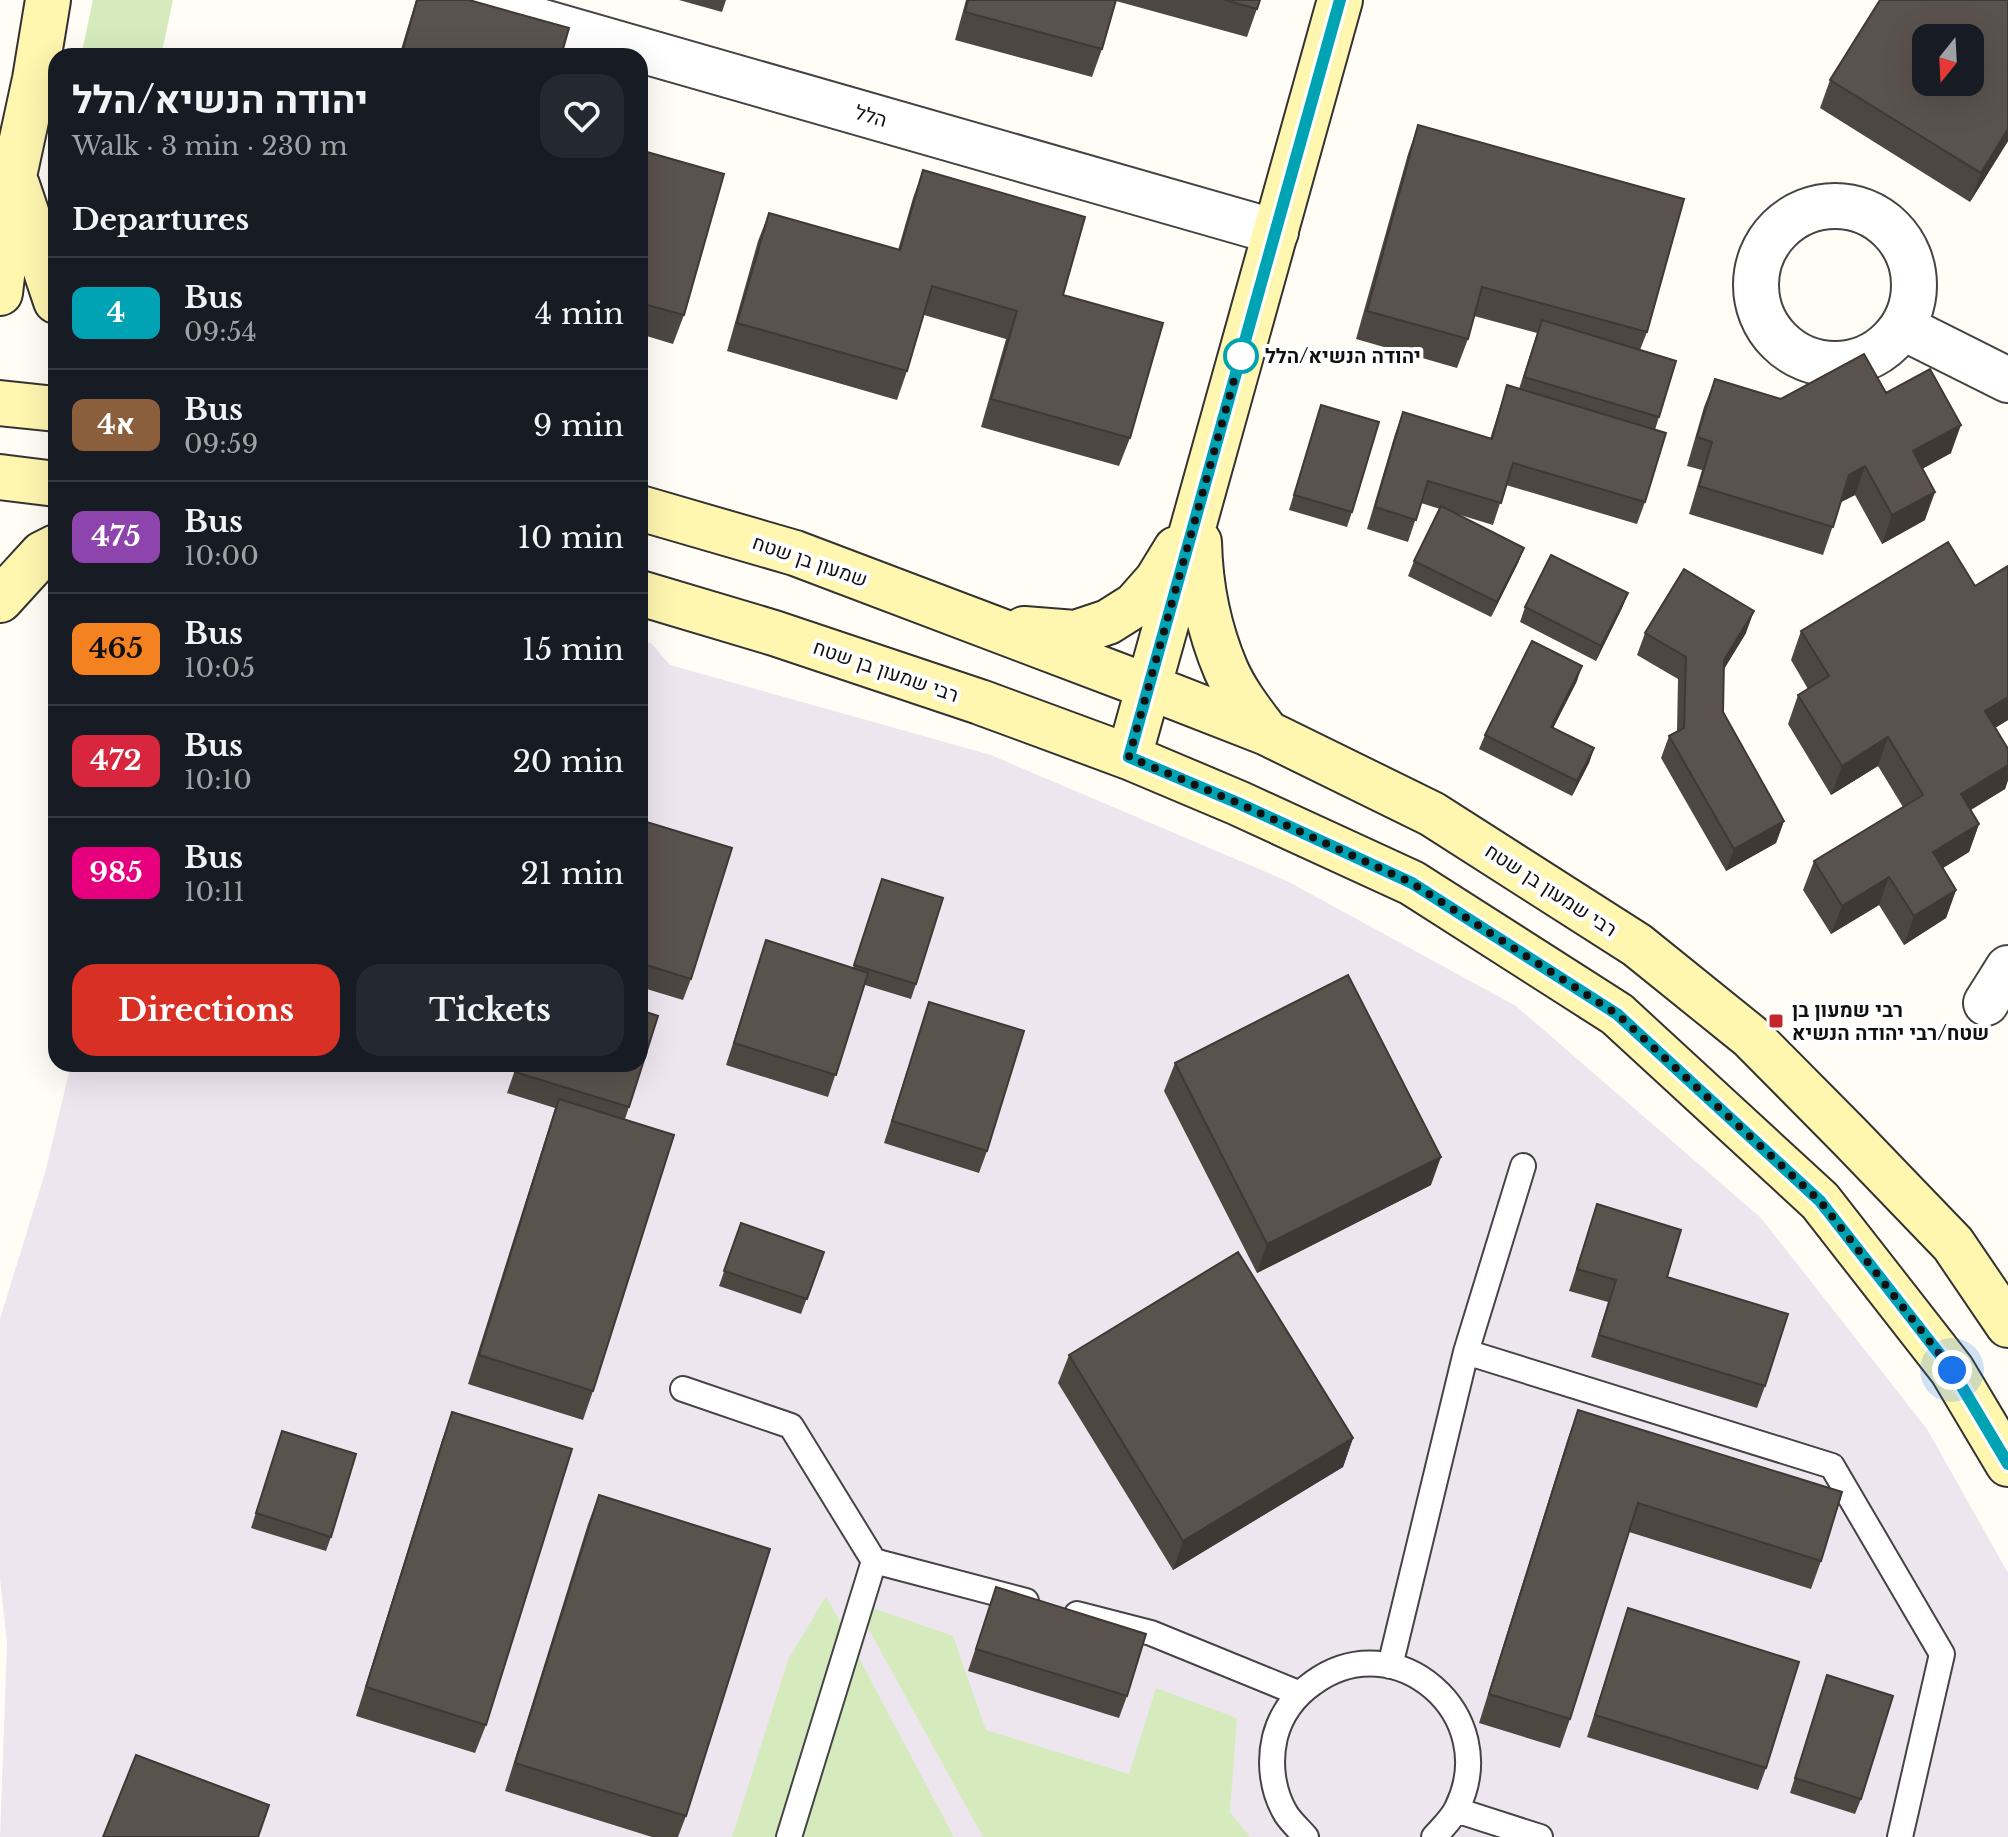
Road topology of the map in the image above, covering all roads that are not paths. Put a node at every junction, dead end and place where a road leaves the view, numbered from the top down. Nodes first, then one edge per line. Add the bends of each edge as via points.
1 (48, 0) edge
2 (466, 0) edge
3 (1340, 0) edge
4 (634, 48) edge
5 (648, 52) edge
6 (14, 176) junction
7 (1276, 232) junction
8 (48, 277) edge
9 (0, 293) edge
10 (1902, 327) dead end
11 (2008, 380) edge
12 (0, 403) edge
13 (48, 408) edge
14 (0, 477) edge
15 (48, 483) edge
16 (1198, 508) junction
17 (648, 510) edge
18 (48, 551) edge
19 (648, 595) edge
20 (0, 600) edge
21 (977, 623) junction
22 (1149, 687) junction
23 (1267, 733) junction
24 (1129, 757) junction
25 (1523, 1166) dead end
26 (2008, 1325) edge
27 (1466, 1352) junction
28 (683, 1389) dead end
29 (2008, 1464) edge
30 (874, 1561) junction
31 (1390, 1666) junction
32 (1298, 1693) junction
33 (1456, 1810) junction
34 (789, 1837) edge
35 (1306, 1837) edge
36 (1434, 1837) edge
37 (1540, 1837) edge
38 (1900, 1837) edge

1 - 6 street
2 - 4 street, הלל
3 - 7 street
5 - 7 street, הלל
6 - 8 street
6 - 9 street
7 - 16 street
10 - 11 street
12 - 13 street
14 - 15 street
16 - 21 street via 1157,580 1135,605 1108,622 1075,633
16 - 22 street
16 - 23 street via 1203,590 1213,633 1226,671
17 - 21 street, שמעון בן שטח via 795,553
18 - 20 street
19 - 24 street, רבי שמעון בן שטח via 980,702
21 - 22 street, רבי שמעון בן שטח
22 - 23 street, רבי שמעון בן שטח
22 - 24 street
23 - 26 street, רבי שמעון בן שטח via 1432,814 1637,945 1751,1037 1850,1137 1953,1244
24 - 29 street via 1412,883 1617,1014 1820,1201 1952,1370
25 - 27 lane
27 - 31 lane
27 - 38 lane via 1832,1466 1942,1654
28 - 30 lane via 791,1426
30 - 32 lane via 1151,1633
30 - 34 lane
31 - 32 lane via 1357,1664 1325,1674
31 - 33 lane via 1419,1677 1443,1696 1460,1721 1468,1766
32 - 35 lane via 1280,1720 1271,1752 1274,1785 1286,1815
33 - 36 lane
33 - 37 lane

